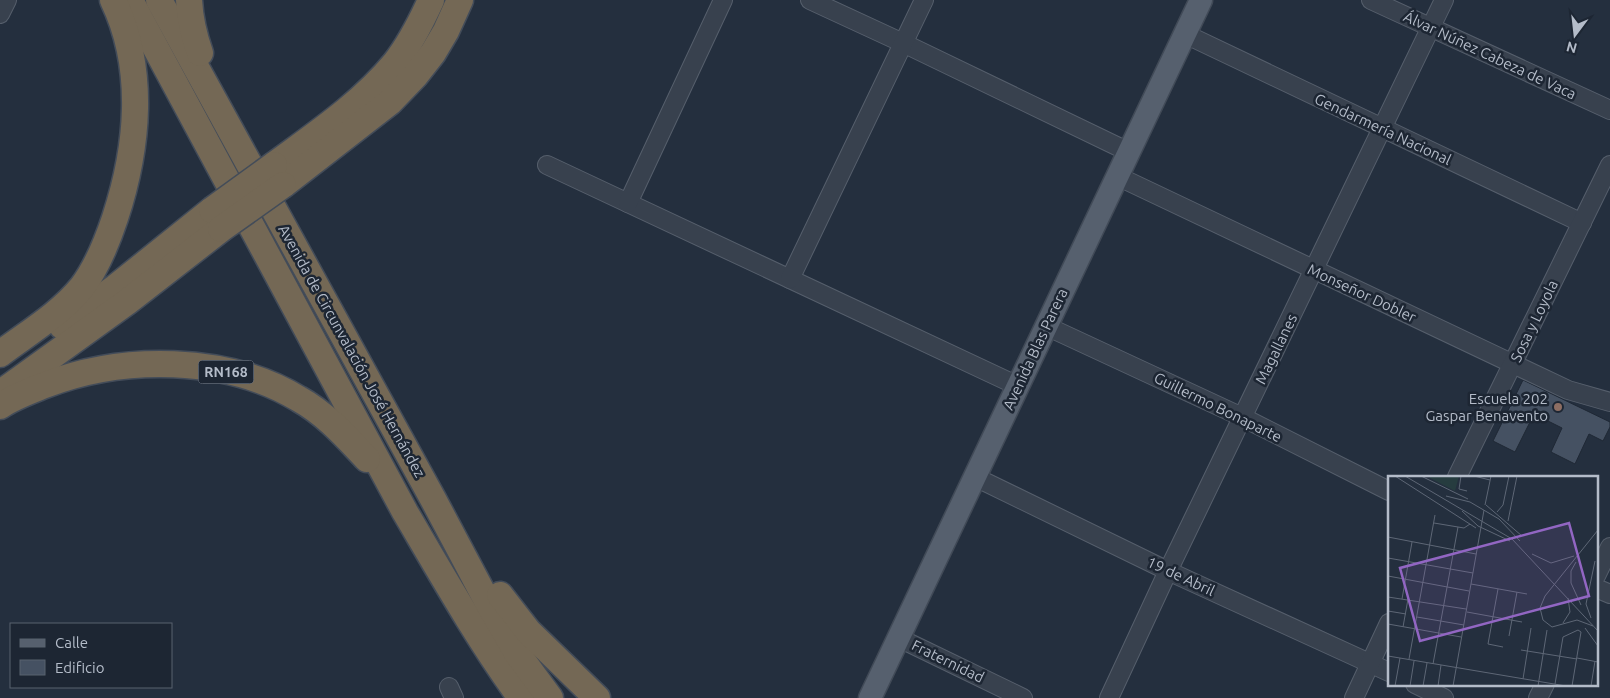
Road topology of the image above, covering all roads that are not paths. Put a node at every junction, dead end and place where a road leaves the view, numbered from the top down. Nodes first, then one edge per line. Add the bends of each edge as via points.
1 (7, 0) edge
2 (113, 0) edge
3 (130, 0) edge
4 (159, 0) edge
5 (189, 0) edge
6 (431, 0) edge
7 (460, 0) edge
8 (724, 0) edge
9 (810, 0) edge
10 (924, 0) edge
11 (1201, 0) edge
12 (1371, 0) edge
13 (1444, 0) edge
14 (0, 14) edge
15 (1432, 27) junction
16 (1185, 34) junction
17 (903, 43) junction
18 (1610, 110) edge
19 (230, 128) junction
20 (1383, 128) junction
21 (1129, 152) junction
22 (547, 165) dead end
23 (1610, 165) edge
24 (279, 175) junction
25 (1117, 176) junction
26 (628, 203) junction
27 (216, 220) junction
28 (1582, 223) junction
29 (1314, 270) junction
30 (790, 278) junction
31 (1046, 326) junction
32 (0, 354) edge
33 (1513, 363) junction
34 (0, 370) edge
35 (1018, 386) junction
36 (0, 393) edge
37 (1610, 402) edge
38 (0, 406) edge
39 (1242, 417) junction
40 (1457, 476) edge
41 (975, 477) junction
42 (1388, 490) edge
43 (433, 499) junction
44 (405, 512) junction
45 (1610, 547) edge
46 (1168, 570) junction
47 (1598, 572) edge
48 (1598, 589) edge
49 (1610, 594) edge
50 (469, 619) junction
51 (1388, 624) edge
52 (899, 638) junction
53 (1370, 663) junction
54 (1388, 672) edge
55 (1419, 686) edge
56 (1543, 686) edge
57 (502, 698) edge
58 (521, 698) edge
59 (550, 698) edge
60 (597, 698) edge
61 (870, 698) edge
62 (1023, 698) edge
63 (1108, 698) edge
64 (1354, 698) edge
65 (1444, 698) edge
66 (1538, 698) edge

1 - 14 street
2 - 32 highway via 130,46 135,89 134,128 123,194 97,263 83,285 68,303
3 - 44 highway, Avenida de Circunvalación José Hernández
4 - 19 highway, Avenida de Circunvalación José Hernández
5 - 19 highway via 194,38
6 - 24 highway via 394,64
7 - 24 highway via 433,53 390,102
8 - 26 street
9 - 17 street
10 - 17 street
11 - 16 main road, Avenida Blas Parera
12 - 15 street, Álvar Núñez Cabeza de Vaca
13 - 15 street, Magallanes
15 - 18 street, Álvar Núñez Cabeza de Vaca
15 - 20 street, Magallanes
16 - 20 street, Gendarmería Nacional
16 - 21 main road, Avenida Blas Parera
17 - 21 street
17 - 30 street
19 - 43 highway, Avenida de Circunvalación José Hernández
20 - 28 street, Gendarmería Nacional
20 - 29 street, Magallanes
21 - 25 main road, Avenida Blas Parera
22 - 26 street
23 - 28 street, Sosa y Loyola
24 - 27 highway, bridge
25 - 29 street, Monseñor Dobler
25 - 31 main road, Avenida Blas Parera
26 - 30 street
27 - 34 highway
27 - 36 highway via 127,302
28 - 33 street, Sosa y Loyola
29 - 33 street, Monseñor Dobler
29 - 39 street, Magallanes
30 - 35 street
31 - 35 main road, Avenida Blas Parera
31 - 39 street, Guillermo Bonaparte
33 - 37 street, Monseñor Dobler via 1568,390
33 - 40 street, Sosa y Loyola
35 - 41 main road, Avenida Blas Parera
38 - 44 highway, RN168 via 65,377 129,365 196,366 260,380 321,412 368,460
39 - 42 street, Guillermo Bonaparte
39 - 46 street, Magallanes
41 - 46 street, 19 de Abril
41 - 52 main road, Avenida Blas Parera
43 - 59 highway, Avenida de Circunvalación José Hernández via 517,653
43 - 60 highway via 516,617
44 - 50 highway, Avenida de Circunvalación José Hernández / RN168
45 - 47 street
46 - 53 street, 19 de Abril
46 - 63 street, Magallanes
48 - 49 street
50 - 57 highway
50 - 58 highway, Avenida de Circunvalación José Hernández / RN168
51 - 53 street
52 - 61 main road, Avenida Blas Parera
52 - 62 street, Fraternidad
53 - 54 street, 19 de Abril
53 - 64 street
55 - 65 street
56 - 66 street

